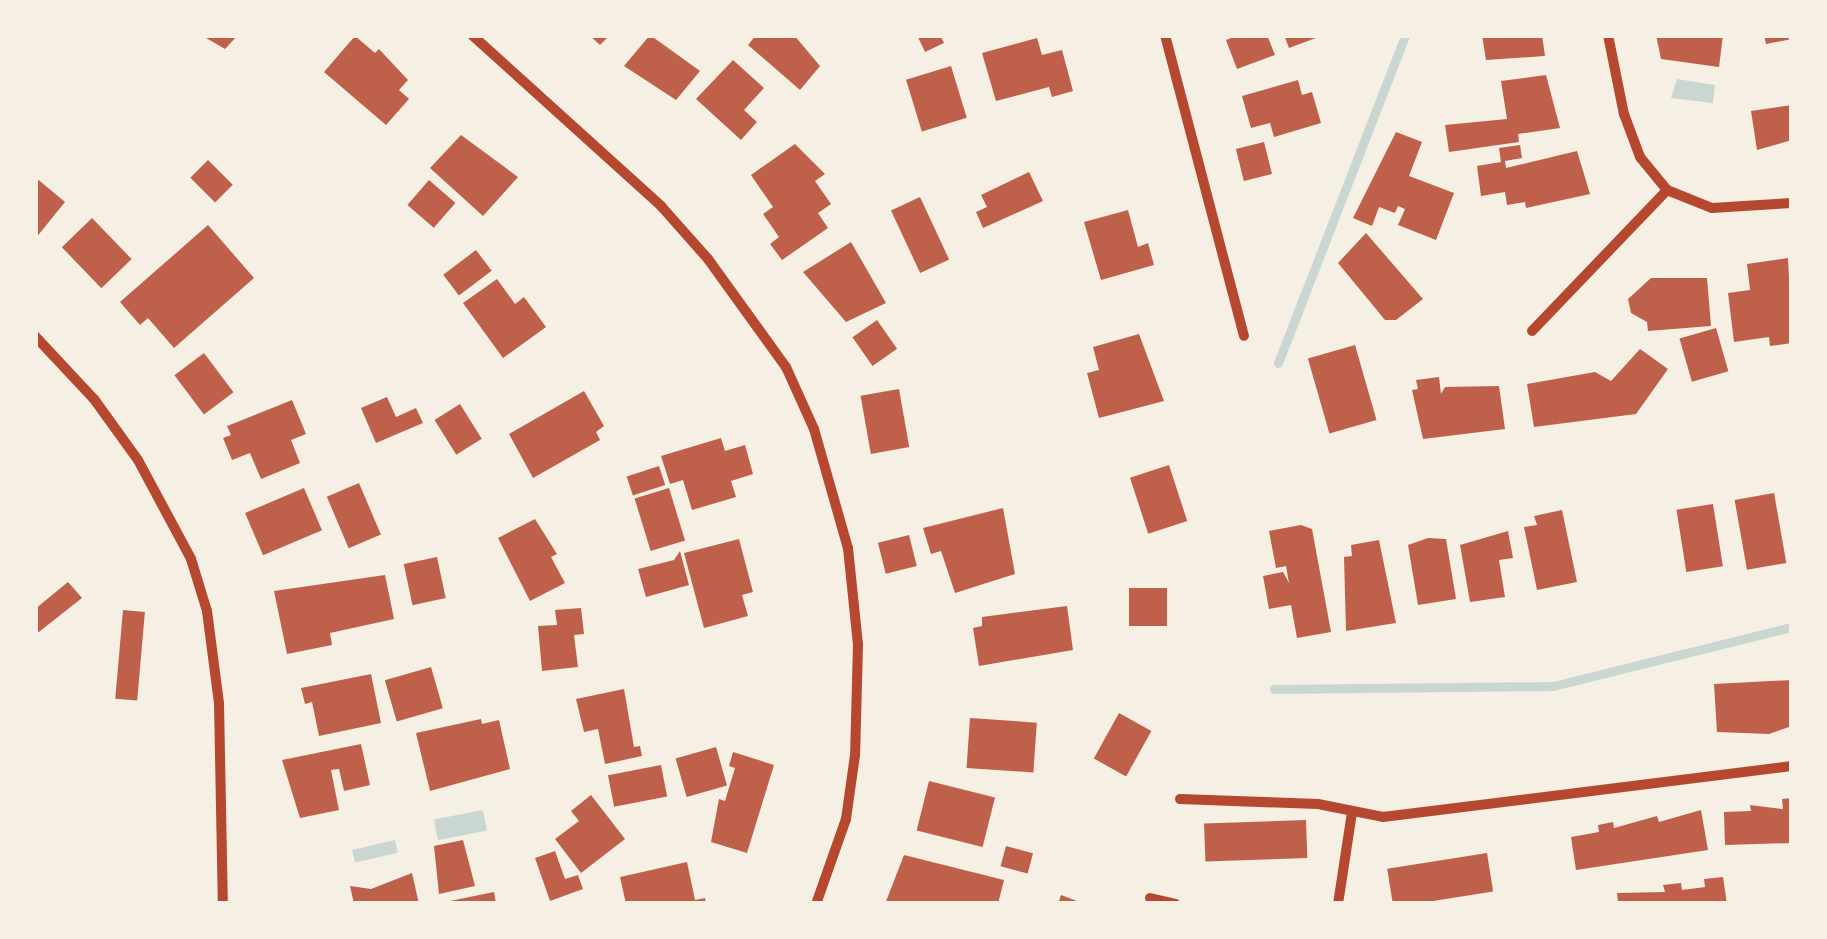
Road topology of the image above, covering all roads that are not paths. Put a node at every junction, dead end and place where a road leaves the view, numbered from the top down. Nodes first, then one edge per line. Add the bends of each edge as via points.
1 (472, 35) edge
2 (1164, 35) edge
3 (1608, 35) edge
4 (1667, 190) junction
5 (1792, 203) edge
6 (1532, 332) dead end
7 (35, 336) edge
8 (1244, 336) dead end
9 (1792, 766) edge
10 (1180, 798) dead end
11 (1352, 812) junction
12 (1150, 898) dead end
13 (223, 904) edge
14 (816, 904) edge
15 (1176, 904) edge
16 (1338, 904) edge

1 - 14 street via 684,232 749,309 814,429 848,548 858,644 846,820
2 - 8 street
3 - 4 street via 1634,142
4 - 5 street via 1712,208
4 - 6 street
7 - 13 street via 94,399 138,460 191,559 207,612 218,702
9 - 11 street via 1480,810 1383,817
10 - 11 street via 1318,804
11 - 16 street
12 - 15 street

